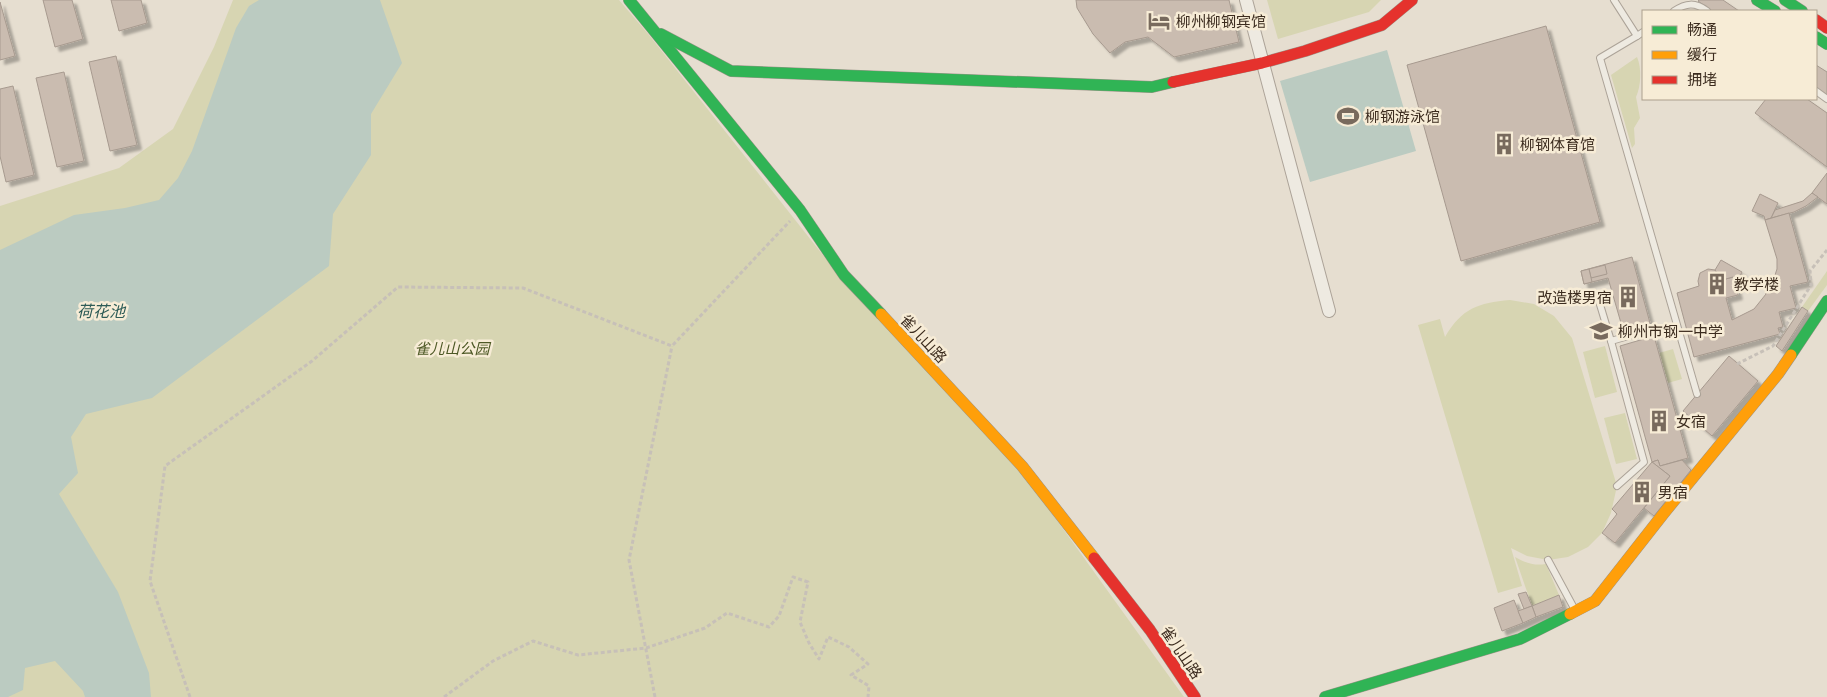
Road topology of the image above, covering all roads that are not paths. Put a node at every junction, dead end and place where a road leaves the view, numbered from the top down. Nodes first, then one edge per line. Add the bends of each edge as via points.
1 (629, 0) edge
2 (1246, 0) edge
3 (1412, 0) edge
4 (1614, 0) edge
5 (1757, 0) edge
6 (1785, 0) edge
7 (1676, 10) edge
8 (1706, 10) edge
9 (1773, 10) edge
10 (1800, 10) edge
11 (654, 30) junction
12 (1642, 33) edge
13 (1636, 36) junction
14 (1262, 63) junction
15 (1598, 298) dead end
16 (1827, 301) edge
17 (1329, 311) dead end
18 (1646, 330) dead end
19 (1610, 341) junction
20 (1697, 394) dead end
21 (1618, 486) dead end
22 (1548, 560) dead end
23 (1576, 611) junction
24 (1195, 697) edge
25 (1325, 697) edge

1 - 11 street, 雀儿山路
2 - 14 street
3 - 14 street via 1382,25
4 - 13 lane
5 - 9 street
6 - 10 street
7 - 8 lane via 1685,4
11 - 14 street via 730,70 1152,87
11 - 24 street, 雀儿山路 via 800,210 844,275 1022,466 1150,630
12 - 13 lane
13 - 20 lane via 1600,58
14 - 17 street
15 - 19 lane
16 - 23 street via 1778,374 1595,601
18 - 19 lane
19 - 21 lane via 1644,462
22 - 23 lane
23 - 25 street via 1520,639

